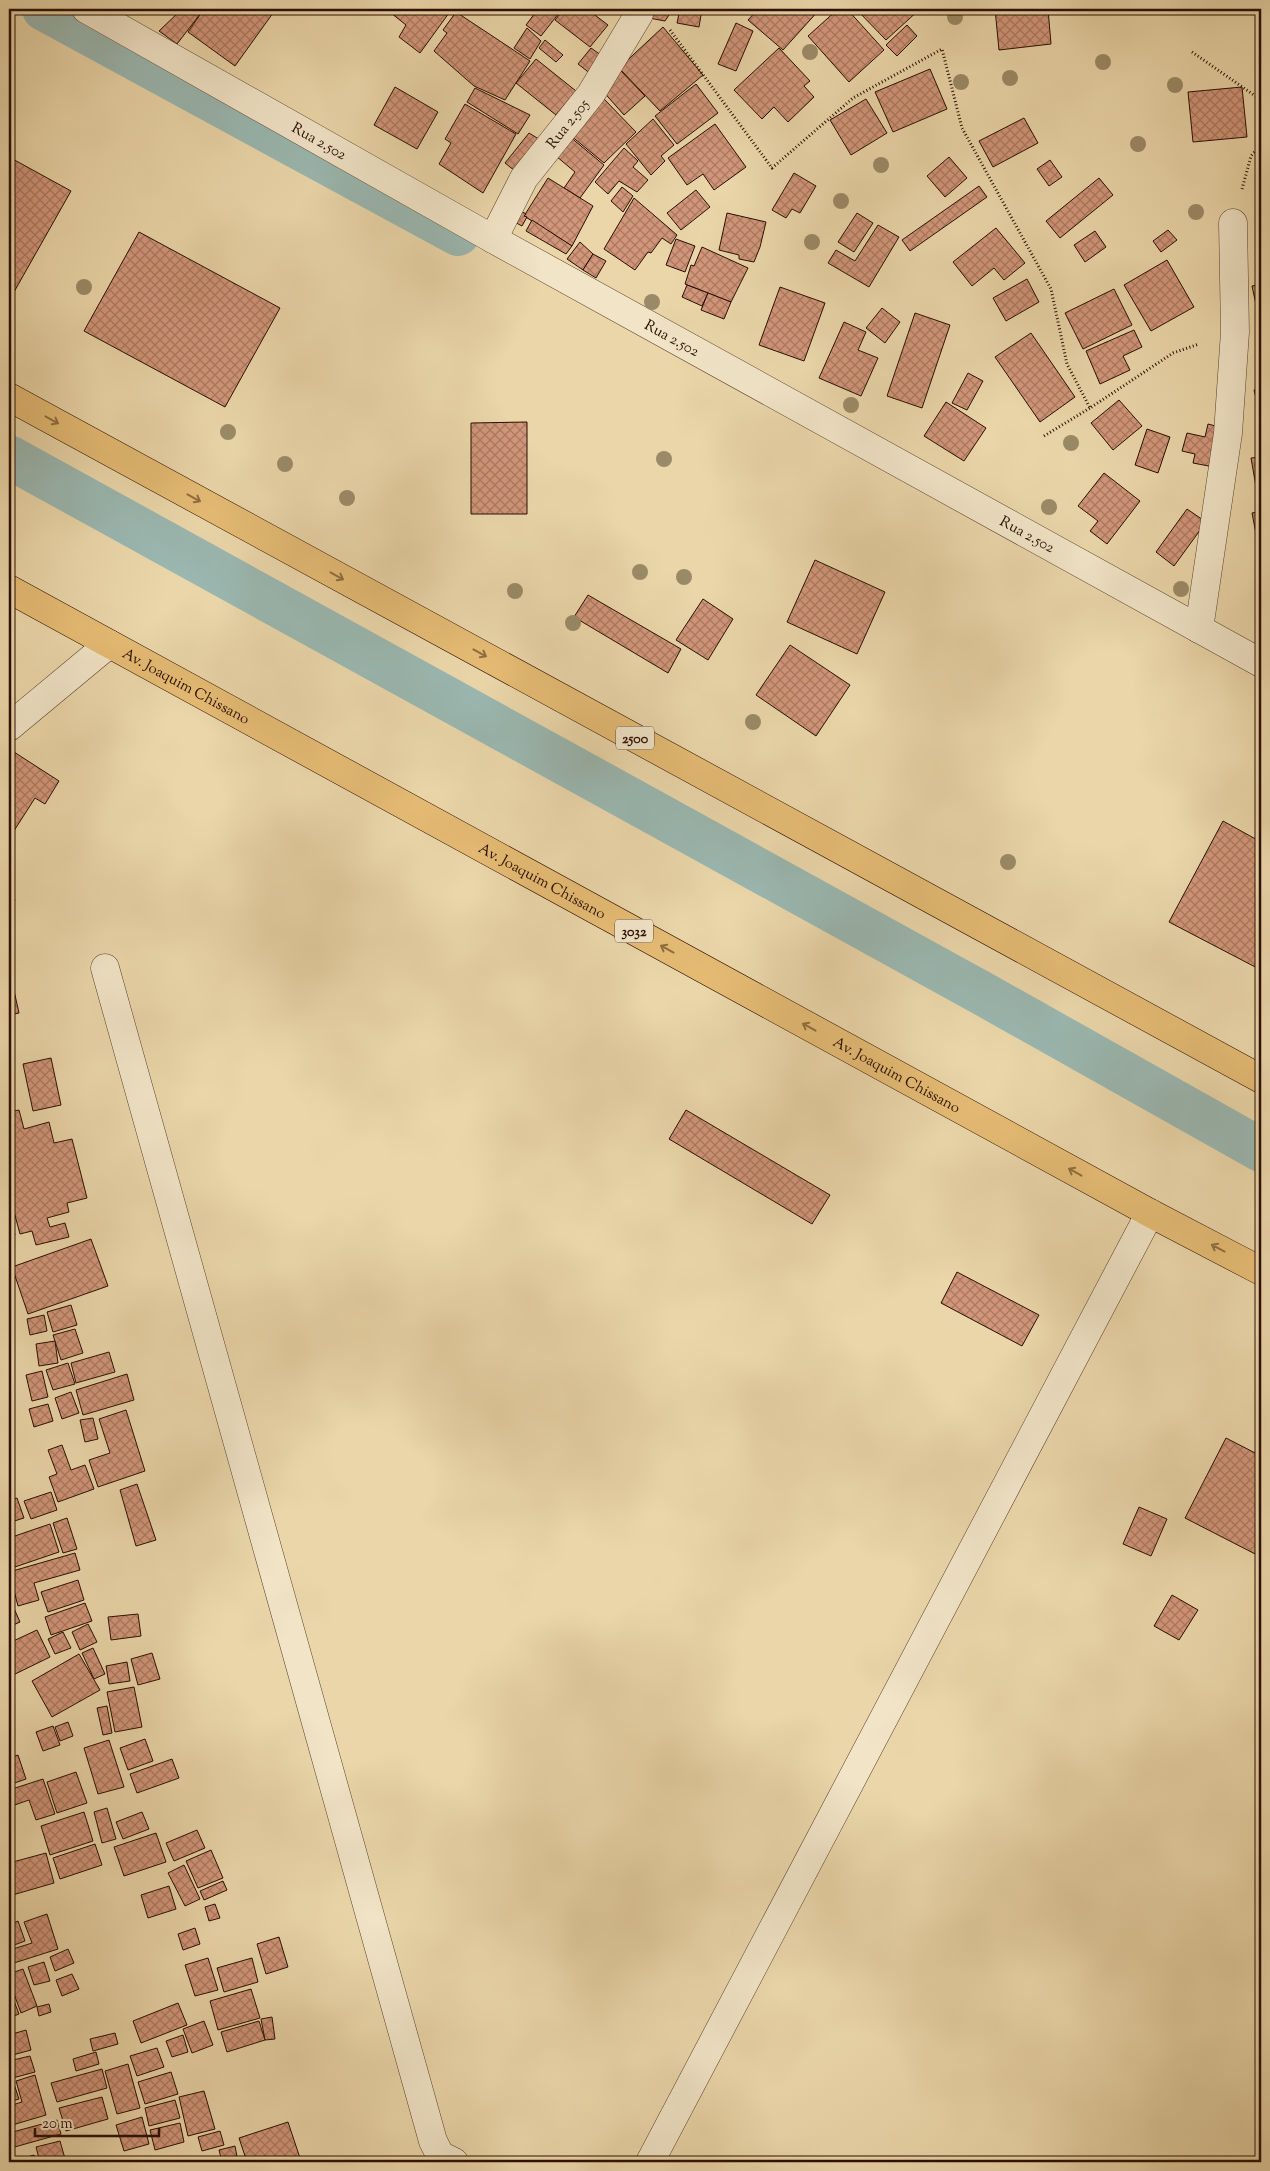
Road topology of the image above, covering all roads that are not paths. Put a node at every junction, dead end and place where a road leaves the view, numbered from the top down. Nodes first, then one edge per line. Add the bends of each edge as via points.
1 (89, 10) edge
2 (640, 11) edge
3 (1233, 224) dead end
4 (493, 239) junction
5 (9, 397) edge
6 (9, 589) edge
7 (1198, 630) junction
8 (109, 644) junction
9 (1261, 662) edge
10 (9, 727) edge
11 (104, 968) dead end
12 (1261, 1079) edge
13 (1150, 1213) junction
14 (1261, 1271) edge
15 (454, 2162) edge
16 (650, 2162) edge

1 - 4 street, Rua 2.502
2 - 4 street, Rua 2.505 via 591,94 524,178
3 - 7 street via 1235,332 1228,433
4 - 7 street, Rua 2.502
5 -> 12 main road, 2500
6 - 8 main road, Av. Joaquim Chissano / 3032
7 - 9 street, Rua 2.502
8 - 10 street
13 -> 8 main road, Av. Joaquim Chissano / 3032
11 - 15 street via 433,2141 440,2155
14 -> 13 main road, Av. Joaquim Chissano / 3032
13 - 16 street

